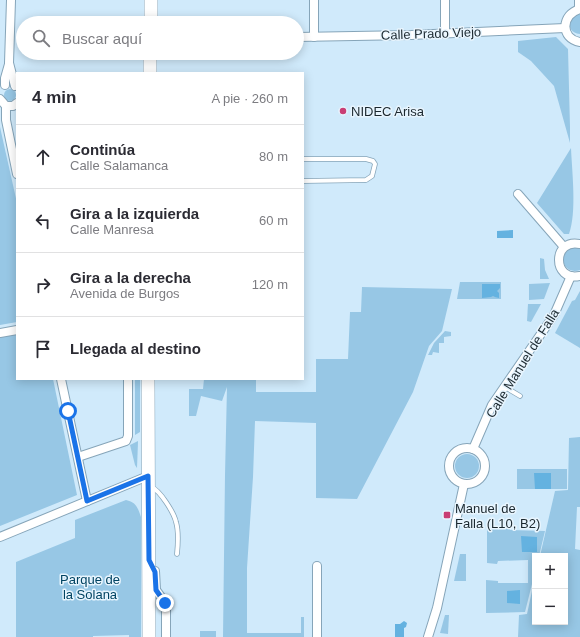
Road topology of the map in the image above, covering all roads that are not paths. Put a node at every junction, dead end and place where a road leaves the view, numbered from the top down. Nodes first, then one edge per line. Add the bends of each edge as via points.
1 (11, 0) edge
2 (151, 0) edge
3 (314, 0) edge
4 (445, 0) edge
5 (579, 0) edge
6 (580, 10) edge
7 (151, 16) edge
8 (565, 28) junction
9 (445, 33) junction
10 (304, 37) edge
11 (314, 37) junction
12 (580, 42) edge
13 (150, 60) edge
14 (9, 63) junction
15 (150, 72) edge
16 (16, 86) edge
17 (2, 88) edge
18 (3, 103) edge
19 (16, 104) edge
20 (304, 159) edge
21 (16, 169) edge
22 (304, 181) edge
23 (518, 194) dead end
24 (580, 242) edge
25 (564, 247) junction
26 (571, 276) junction
27 (580, 276) edge
28 (16, 330) edge
29 (0, 334) edge
30 (61, 380) edge
31 (128, 380) edge
32 (148, 380) edge
33 (505, 387) junction
34 (520, 396) dead end
35 (472, 449) junction
36 (78, 457) junction
37 (148, 481) junction
38 (464, 484) junction
39 (87, 501) junction
40 (0, 537) edge
41 (177, 554) dead end
42 (149, 560) junction
43 (317, 566) dead end
44 (149, 637) edge
45 (166, 637) edge
46 (317, 637) edge
47 (428, 637) edge

1 - 14 street
2 - 7 main road
3 - 11 street
4 - 9 street
5 - 6 street
6 - 8 street via 574,11 567,18
8 - 9 street, Calle Prado Viejo
8 - 12 street via 572,40
9 - 11 street, Calle Prado Viejo
10 - 11 street, Calle Prado Viejo
13 - 15 main road
14 - 16 street
14 - 17 street
16 - 17 street via 12,84
18 - 19 street via 13,106
18 - 21 street
20 - 22 lane via 366,159 375,164 372,176 366,180
23 - 25 street
24 - 25 street
25 - 26 street via 559,256 560,266
26 - 27 street
26 - 33 street, Calle Manuel de Falla via 554,315
28 - 29 street
30 - 36 street
31 - 36 street via 126,441
32 - 37 main road
33 - 34 lane
33 - 35 street, Calle Manuel de Falla via 492,405
35 - 38 street via 484,460 484,470 475,482
35 - 38 street via 456,452 450,462 454,478
36 - 39 street
37 - 39 street
37 - 41 lane via 172,510 176,522
37 - 42 main road
38 - 47 street via 437,608
39 - 40 street
42 - 44 main road
42 - 45 street via 155,572 156,590 166,606
43 - 46 street

